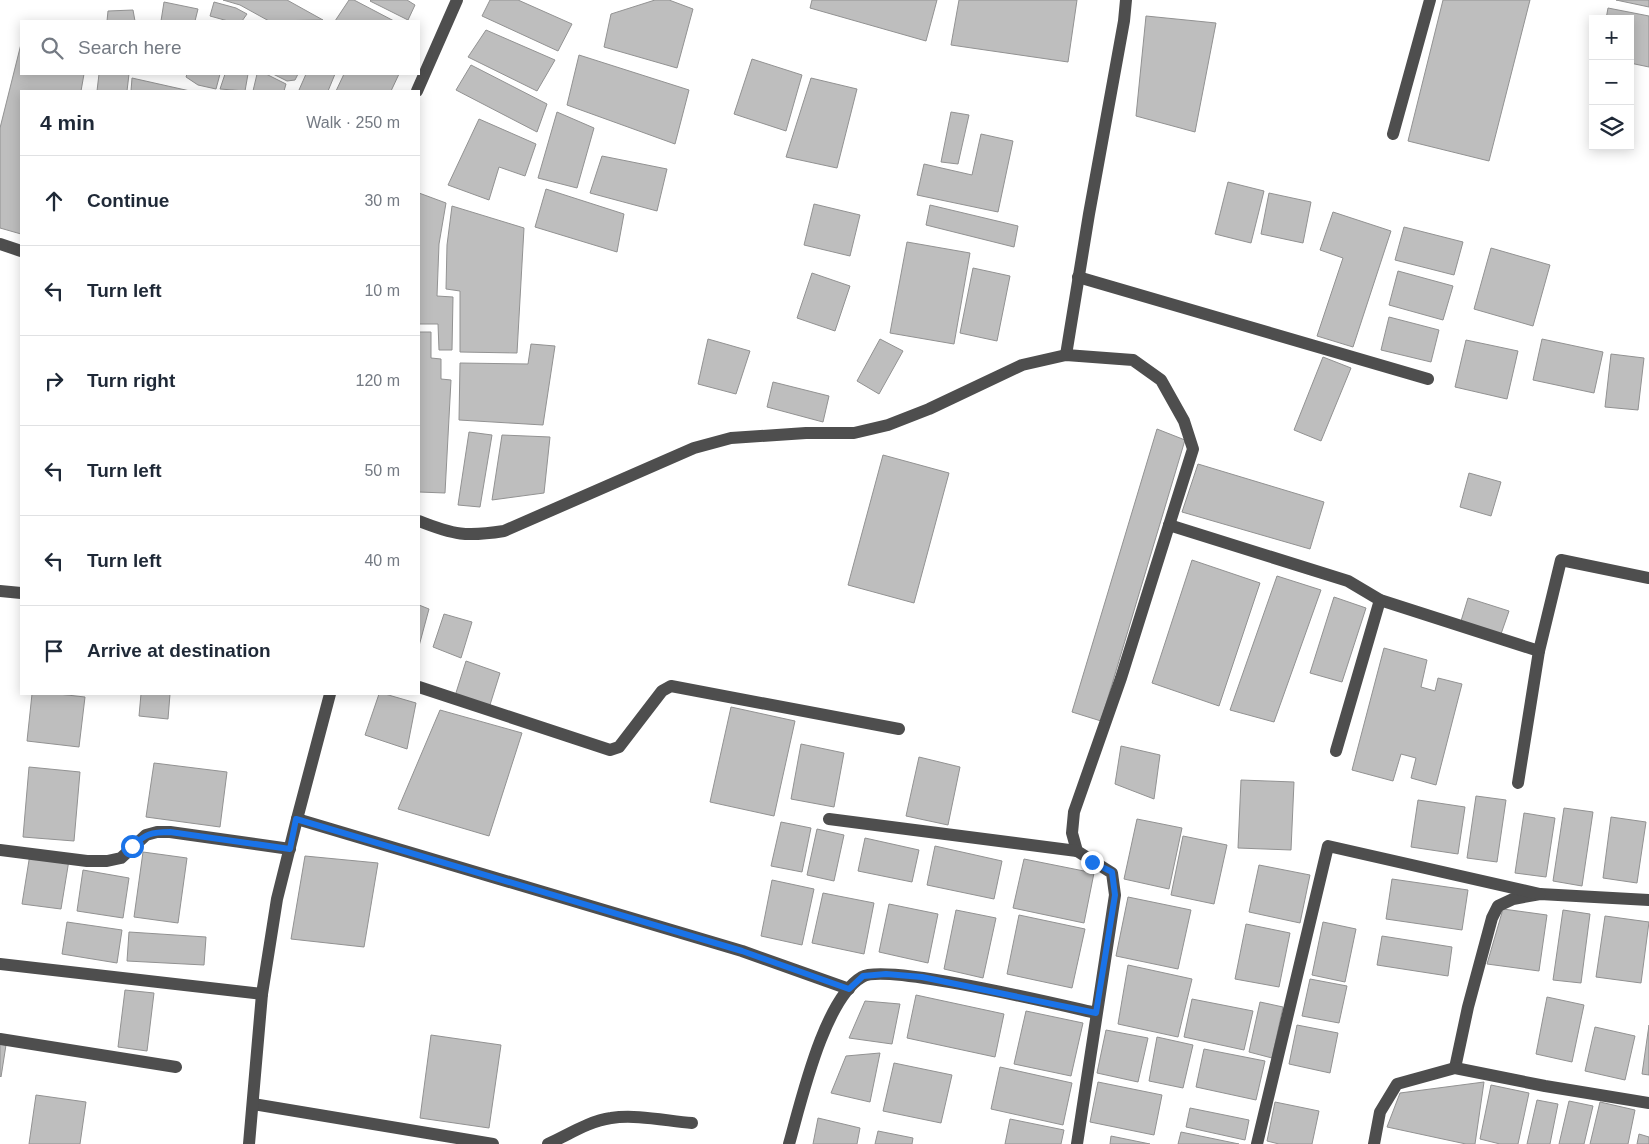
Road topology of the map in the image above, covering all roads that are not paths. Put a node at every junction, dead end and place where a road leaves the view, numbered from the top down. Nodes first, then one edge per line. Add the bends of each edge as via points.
1 (458, 0) edge
2 (1126, 0) edge
3 (1430, 0) edge
4 (417, 90) edge
5 (1392, 134) dead end
6 (0, 244) edge
7 (20, 251) edge
8 (1078, 277) junction
9 (1066, 355) junction
10 (1428, 379) dead end
11 (420, 521) edge
12 (1169, 525) junction
13 (1649, 578) edge
14 (0, 591) edge
15 (20, 594) edge
16 (1380, 600) junction
17 (1539, 651) junction
18 (420, 687) edge
19 (330, 695) edge
20 (899, 729) dead end
21 (1336, 751) dead end
22 (1518, 783) dead end
23 (296, 819) junction
24 (829, 819) dead end
25 (290, 849) junction
26 (0, 850) edge
27 (1076, 851) junction
28 (1540, 894) junction
29 (1649, 900) edge
30 (0, 964) edge
31 (849, 989) junction
32 (262, 994) junction
33 (1096, 1013) junction
34 (0, 1039) edge
35 (176, 1067) dead end
36 (1455, 1068) junction
37 (1649, 1103) edge
38 (253, 1104) junction
39 (692, 1124) dead end
40 (249, 1144) edge
41 (493, 1144) edge
42 (548, 1144) edge
43 (789, 1144) edge
44 (1077, 1144) edge
45 (1257, 1144) edge
46 (1374, 1144) edge

1 - 4 street
2 - 8 street
3 - 5 street
6 - 7 street
8 - 9 street
8 - 10 street
9 - 11 street via 1022,365 888,425 854,433 731,438 694,448 504,531 474,536 446,532
9 - 12 street via 1133,360 1161,380 1184,421 1193,449
12 - 16 street via 1348,581
12 - 27 street via 1121,678 1074,812 1072,833
13 - 17 street via 1561,560
14 - 15 street
16 - 17 street
16 - 21 street
17 - 22 street
18 - 20 street via 610,750 618,747 662,691 671,686
19 - 23 street
23 - 25 street
23 - 31 street via 742,951
24 - 27 street
25 - 26 street via 157,832 146,835 121,858 108,861
25 - 32 street via 277,899
27 - 33 street via 1112,872 1115,895
28 - 29 street
28 - 36 street via 1513,899 1498,906 1492,918
28 - 45 street via 1328,846
30 - 32 street
31 - 33 street via 863,976 922,977
31 - 43 street via 830,1015
32 - 38 street
33 - 44 street
34 - 35 street
36 - 37 street
36 - 46 street via 1397,1084 1380,1112
38 - 40 street
38 - 41 street
39 - 42 street via 611,1118 585,1125

